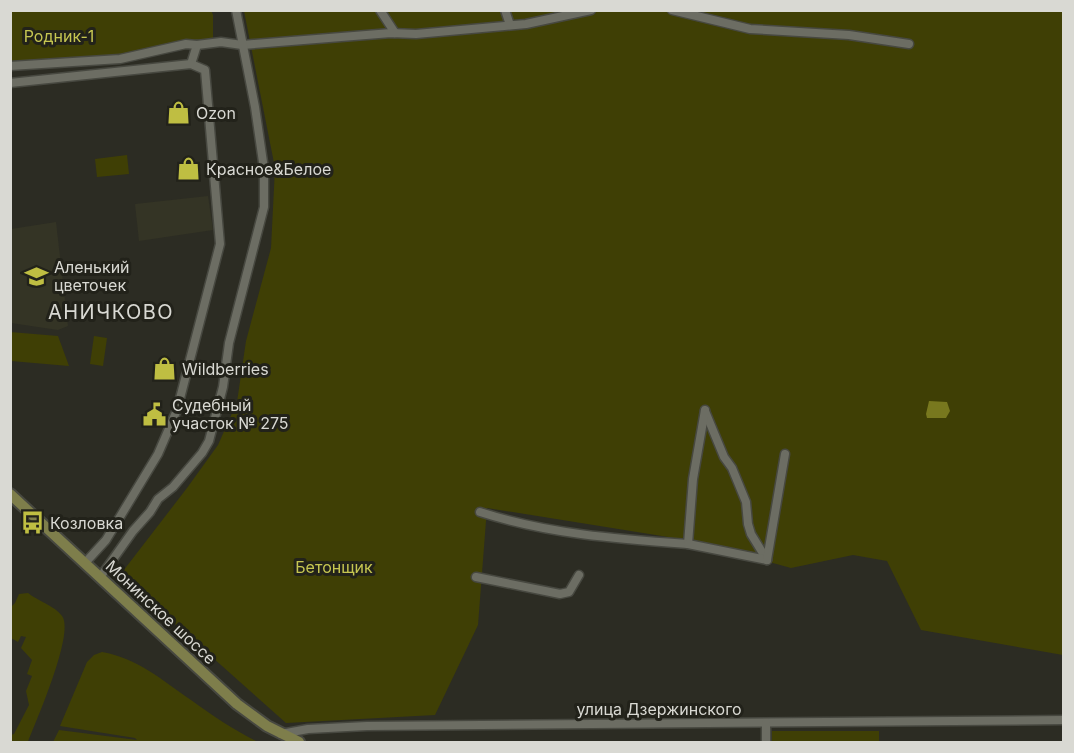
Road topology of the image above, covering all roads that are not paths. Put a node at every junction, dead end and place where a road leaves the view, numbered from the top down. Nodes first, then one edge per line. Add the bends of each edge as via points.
1 (236, 10) edge
2 (380, 10) edge
3 (505, 10) edge
4 (591, 10) edge
5 (672, 10) edge
6 (510, 25) junction
7 (395, 33) junction
8 (909, 44) dead end
9 (196, 45) junction
10 (242, 45) junction
11 (191, 64) junction
12 (10, 66) edge
13 (10, 84) edge
14 (785, 454) dead end
15 (10, 494) edge
16 (480, 512) dead end
17 (688, 544) junction
18 (767, 560) junction
19 (85, 563) junction
20 (579, 575) dead end
21 (101, 576) junction
22 (476, 577) dead end
23 (1064, 720) edge
24 (766, 723) junction
25 (319, 728) junction
26 (281, 734) junction
27 (299, 742) edge
28 (304, 742) edge
29 (766, 742) edge

1 - 10 street
2 - 7 street
3 - 6 street
4 - 6 street
5 - 8 street via 750,29 849,35
6 - 7 street
7 - 10 street
9 - 10 street
9 - 11 street
9 - 12 street via 120,59
10 - 21 street via 264,169 264,207 229,343 211,433 202,453 158,499
11 - 13 street
11 - 19 street via 205,70 220,244 177,410 158,454 106,540
14 - 18 street
15 - 19 main road, Монинское шоссе
16 - 17 street via 515,524 598,537
17 - 18 street
17 - 18 street via 693,479 705,410 746,502 751,534
19 - 21 main road, Монинское шоссе
20 - 22 street via 569,592 560,594
21 - 26 main road, Монинское шоссе via 237,704
23 - 24 street, улица Дзержинского
24 - 25 street, улица Дзержинского
24 - 29 street
25 - 26 street, улица Дзержинского
25 - 28 street via 306,733
26 - 27 main road, Монинское шоссе

